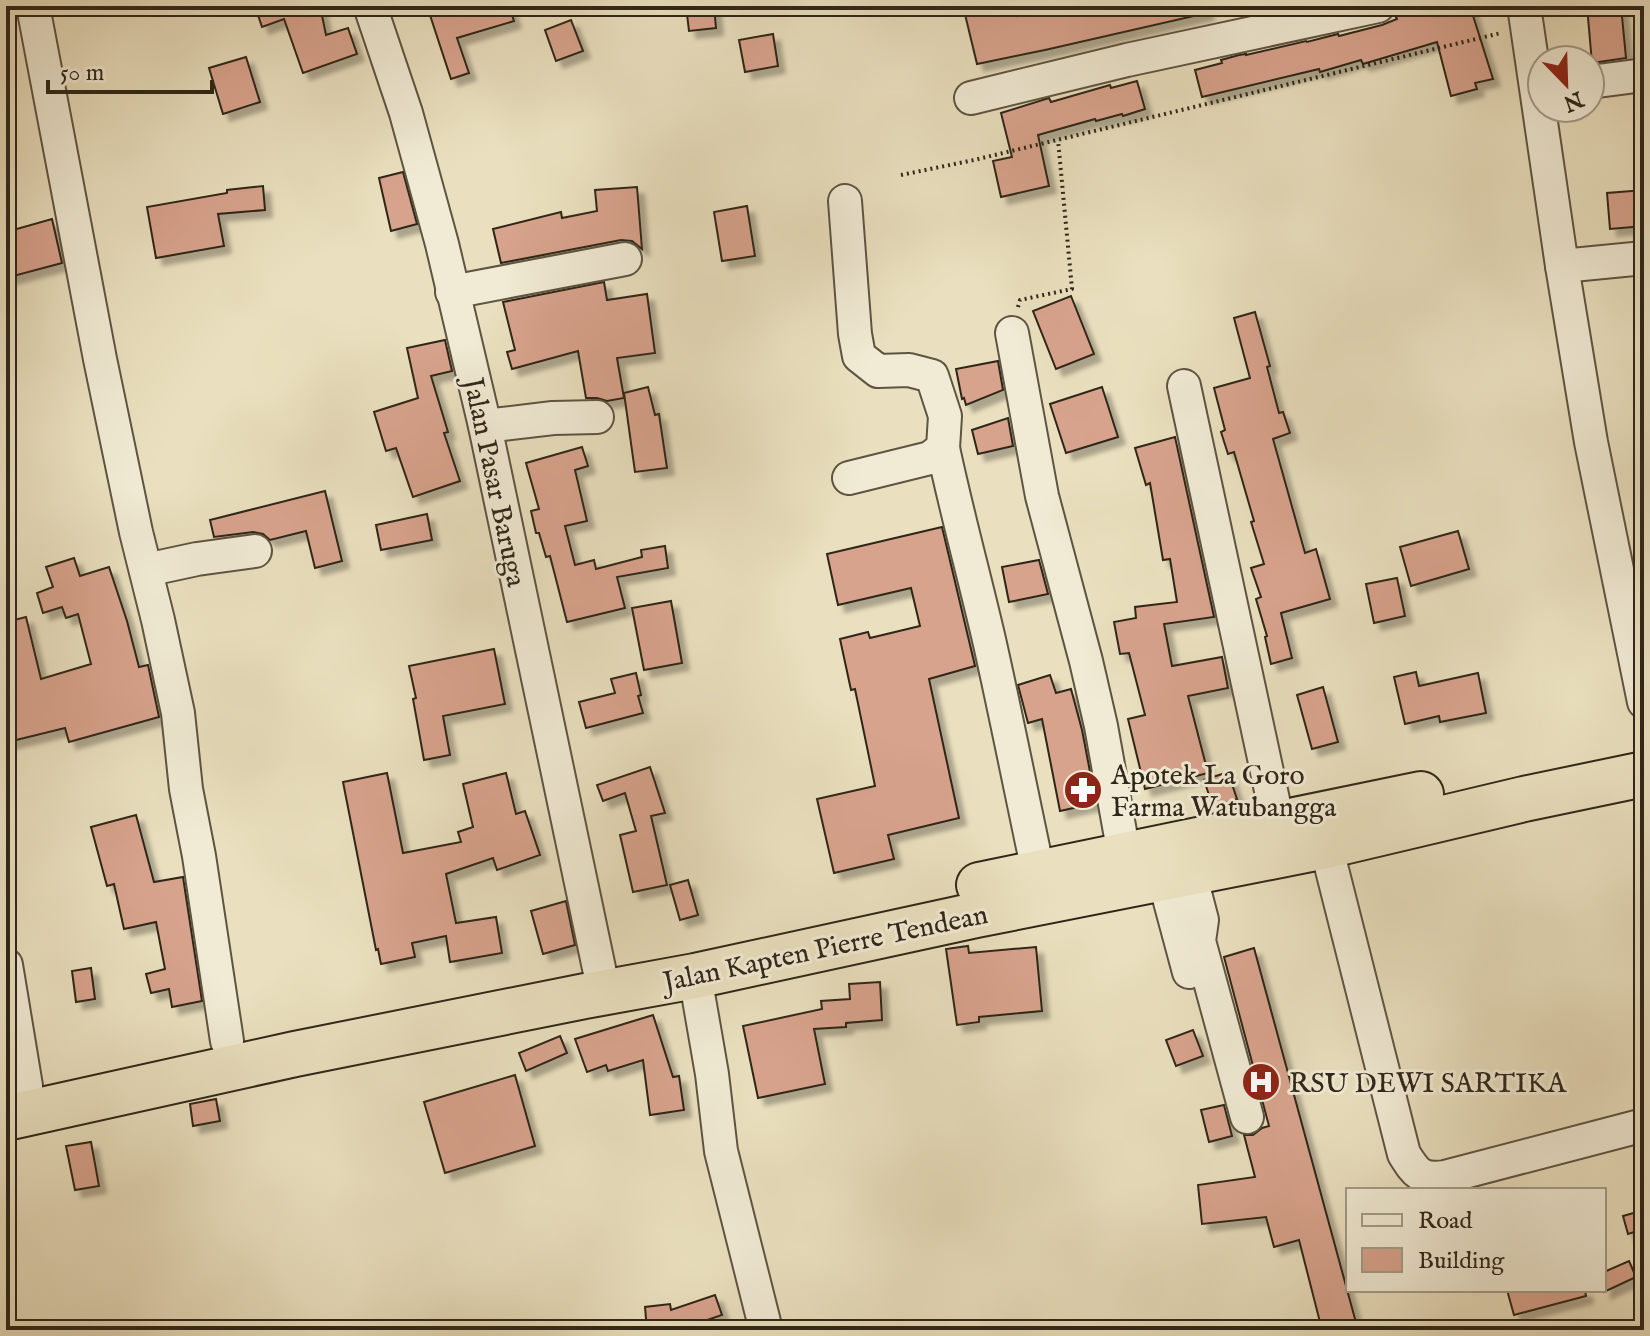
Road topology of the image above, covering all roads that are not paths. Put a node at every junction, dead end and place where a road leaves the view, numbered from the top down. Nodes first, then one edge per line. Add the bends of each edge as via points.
1 (33, 6) edge
2 (370, 6) edge
3 (1378, 6) edge
4 (1525, 16) edge
5 (1530, 44) edge
6 (1644, 75) edge
7 (1606, 80) edge
8 (971, 98) dead end
9 (1544, 124) edge
10 (845, 201) dead end
11 (1644, 258) edge
12 (625, 259) dead end
13 (1562, 266) junction
14 (452, 292) junction
15 (1012, 333) road end
16 (1184, 386) dead end
17 (597, 417) dead end
18 (485, 426) junction
19 (943, 448) junction
20 (849, 478) dead end
21 (255, 551) dead end
22 (146, 570) junction
23 (1644, 702) edge
24 (1644, 747) edge
25 (1644, 774) edge
26 (1278, 823) junction
27 (1326, 846) junction
28 (1124, 854) junction
29 (1038, 871) junction
30 (1177, 876) junction
31 (6, 965) edge
32 (695, 976) junction
33 (602, 978) junction
34 (227, 1041) junction
35 (1220, 1089) dead end
36 (13, 1098) edge
37 (1247, 1117) dead end
38 (1644, 1125) edge
39 (766, 1330) edge

1 - 22 street
2 - 14 street, Jalan Pasar Baruga via 406,113
3 - 8 street
4 - 5 street
6 - 7 street
9 - 13 street
10 - 19 street via 859,356 878,371 932,376 945,416
11 - 13 street
12 - 14 street
13 - 23 street via 1591,442
14 - 18 street, Jalan Pasar Baruga
15 - 28 street via 1042,496 1092,687
16 - 26 street
17 - 18 street
18 - 33 street, Jalan Pasar Baruga
19 - 20 street via 930,458
19 - 29 street
21 - 22 street
22 - 34 street via 178,713
24 - 26 highway, Jalan Kapten Pierre Tendean
25 - 27 highway, Jalan Kapten Pierre Tendean
26 - 28 highway, Jalan Kapten Pierre Tendean
27 - 30 highway, Jalan Kapten Pierre Tendean
27 - 38 street via 1404,1154 1414,1171 1423,1177 1445,1177
28 - 29 highway, Jalan Kapten Pierre Tendean
29 - 33 highway, Jalan Kapten Pierre Tendean via 706,944
30 - 32 highway, Jalan Kapten Pierre Tendean
30 - 35 street
30 - 37 street via 1202,920 1199,941
31 - 36 street
32 - 33 highway, Jalan Kapten Pierre Tendean
32 - 39 street via 721,1151
33 - 34 highway, Jalan Kapten Pierre Tendean
33 - 36 highway, Jalan Kapten Pierre Tendean via 238,1066
34 - 36 highway, Jalan Kapten Pierre Tendean

